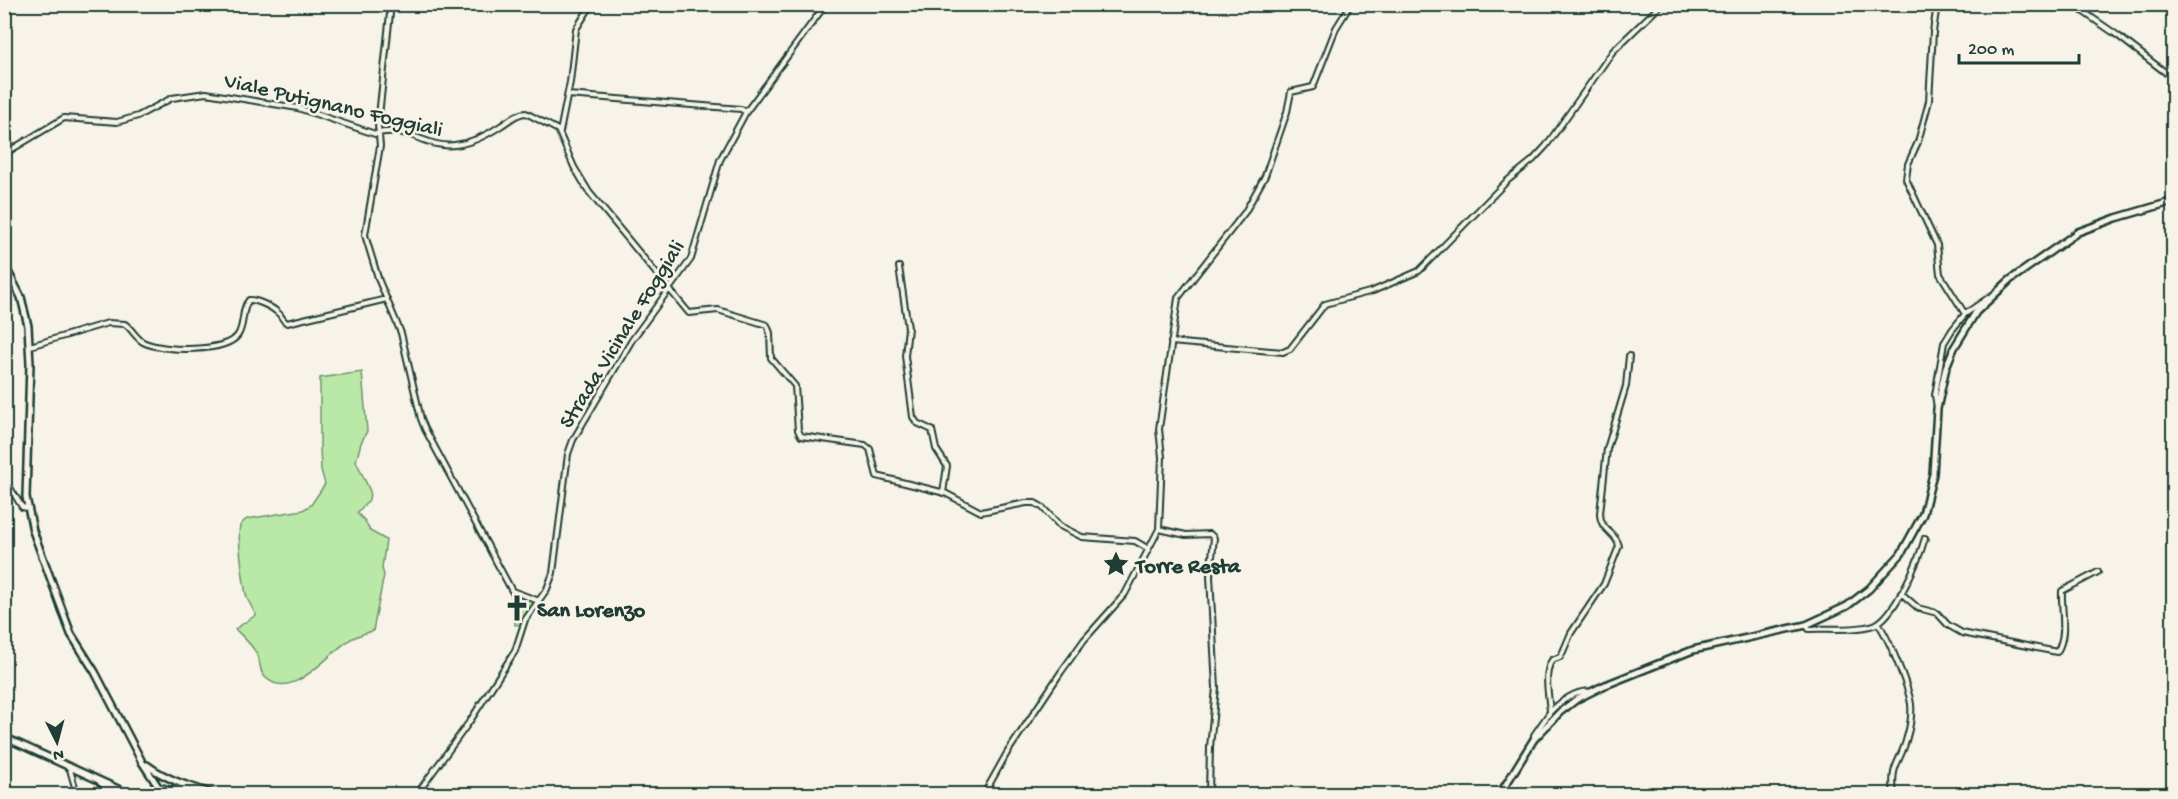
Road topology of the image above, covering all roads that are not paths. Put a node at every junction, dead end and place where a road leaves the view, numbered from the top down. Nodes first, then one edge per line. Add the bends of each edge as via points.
1 (391, 4) edge
2 (592, 4) edge
3 (826, 4) edge
4 (1351, 4) edge
5 (1662, 4) edge
6 (1937, 4) edge
7 (2072, 4) edge
8 (2174, 79) edge
9 (568, 95) junction
10 (746, 112) junction
11 (560, 132) junction
12 (378, 133) junction
13 (4, 154) edge
14 (2174, 201) edge
15 (4, 264) edge
16 (899, 267) dead end
17 (669, 290) junction
18 (1992, 296) junction
19 (387, 299) junction
20 (1965, 314) junction
21 (1171, 342) junction
22 (30, 346) junction
23 (1629, 356) dead end
24 (1937, 409) junction
25 (4, 478) edge
26 (943, 493) junction
27 (27, 508) junction
28 (1159, 529) junction
29 (1925, 538) dead end
30 (1147, 548) junction
31 (2098, 572) dead end
32 (1901, 593) junction
33 (539, 601) junction
34 (1878, 623) junction
35 (1806, 625) junction
36 (1592, 692) junction
37 (1550, 712) junction
38 (4, 737) edge
39 (1534, 739) junction
40 (142, 762) junction
41 (69, 766) junction
42 (98, 779) junction
43 (175, 781) junction
44 (159, 787) junction
45 (191, 787) junction
46 (182, 788) junction
47 (77, 795) edge
48 (115, 795) edge
49 (129, 795) edge
50 (163, 795) edge
51 (174, 795) edge
52 (214, 795) edge
53 (419, 795) edge
54 (984, 795) edge
55 (1209, 795) edge
56 (1500, 795) edge
57 (1894, 795) edge

1 - 12 street
2 - 9 street via 576,29
3 - 10 street, Strada Vicinale Foggiali
4 - 21 street via 1336,28 1313,87 1292,92 1265,176 1245,212 1178,298
5 - 21 street via 1613,51 1546,146 1419,270 1373,291 1325,304 1290,349 1282,352
6 - 20 street via 1929,101 1906,179 1937,245 1940,274
7 - 8 street
9 - 10 street
9 - 11 street
10 - 17 street, Strada Vicinale Foggiali via 720,160 693,253
11 - 12 street, Viale Putignano Foggiali via 522,113 459,145 437,145 408,133
11 - 17 street via 589,192
12 - 13 street, Viale Putignano Foggiali via 298,108 206,93 172,98 117,122 64,118
12 - 19 street via 380,147 365,236
14 - 18 main road via 2078,232
15 - 22 main road via 21,297
16 - 26 street via 908,328 905,356 913,417 932,430 936,449 946,464
17 - 26 street via 692,314 718,310 767,325 771,358 795,386 801,436 865,445 870,449 877,476
17 - 33 street, Strada Vicinale Foggiali via 632,340 573,440 552,579
18 - 20 street
18 - 24 main road via 1970,320 1954,348
19 - 22 street via 288,323 278,312 249,300 240,332 221,346 154,346 138,339 125,324 108,323
19 - 33 street via 401,333 425,429 512,591
20 - 24 street via 1944,343 1935,395
21 - 28 street via 1159,429
22 - 27 main road
23 - 37 street via 1626,386 1607,449 1600,513 1604,527 1619,546 1598,594 1560,657 1549,666
24 - 35 main road via 1931,484 1911,539 1869,589 1846,606
25 - 27 street via 22,507
26 - 30 street via 981,512 1035,503 1060,526 1082,537 1135,542
27 - 40 main road via 66,622
28 - 30 street
28 - 55 street via 1186,535 1210,534 1214,538 1210,576 1216,696
29 - 32 street
30 - 54 street via 1125,594 1061,672
31 - 32 street via 2062,591 2064,619 2057,652 1962,633 1938,613 1918,608
32 - 34 street
33 - 53 street, Strada Vicinale Foggiali via 525,620 515,651
34 - 35 street via 1809,629
34 - 57 street via 1895,656 1911,705 1907,739 1895,765
35 - 36 main road via 1693,650
36 - 37 street via 1569,697
36 - 39 main road via 1560,712
37 - 39 street
38 - 41 main road
39 - 56 main road
40 - 43 main road
40 - 44 main road
41 - 42 main road
41 - 47 street
42 - 48 main road
42 - 49 main road
43 - 44 main road
43 - 45 main road
44 - 46 main road
44 - 50 main road
45 - 46 main road
45 - 52 main road
46 - 51 main road

